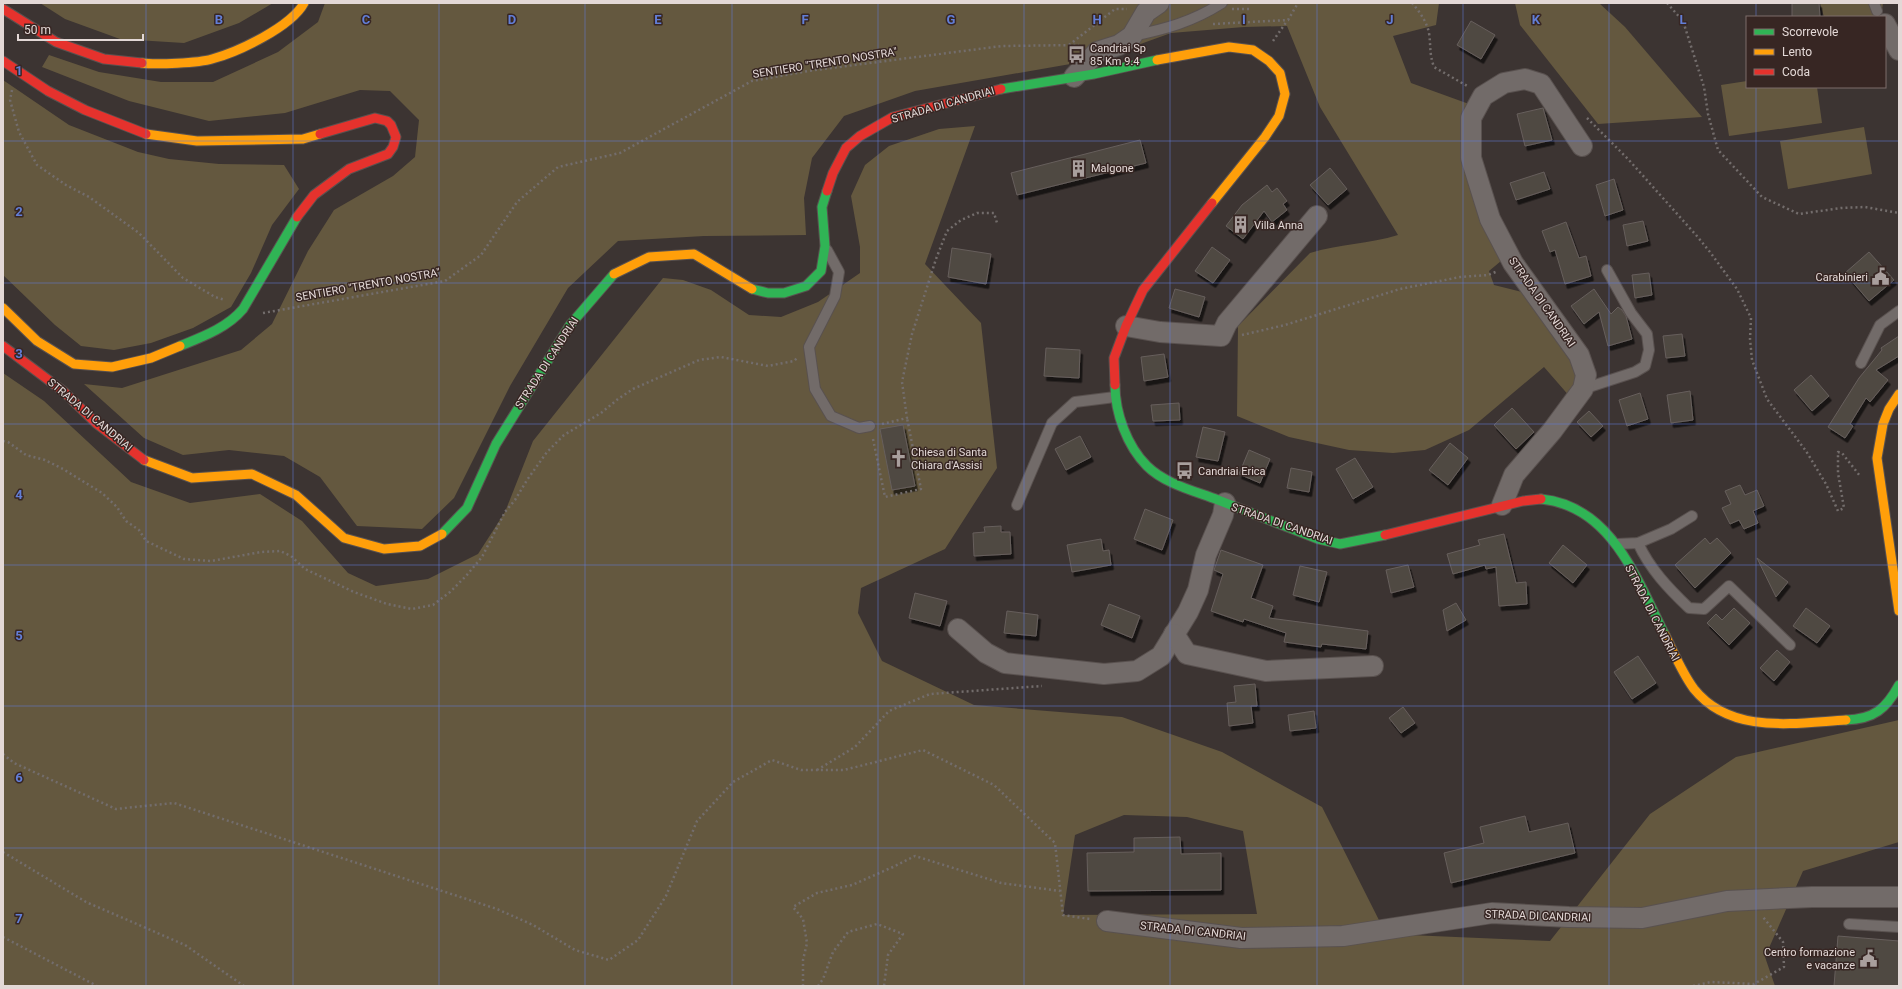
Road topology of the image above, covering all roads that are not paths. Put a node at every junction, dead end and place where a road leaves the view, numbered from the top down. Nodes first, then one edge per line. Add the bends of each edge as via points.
1 (304, 3) edge
2 (1159, 3) edge
3 (1222, 3) edge
4 (3, 9) edge
5 (1886, 27) edge
6 (1132, 36) junction
7 (1899, 50) edge
8 (3, 61) edge
9 (1074, 77) junction
10 (1582, 146) dead end
11 (1317, 216) dead end
12 (825, 246) junction
13 (1607, 270) dead end
14 (3, 308) edge
15 (1899, 311) edge
16 (1126, 326) junction
17 (3, 346) edge
18 (1861, 363) dead end
19 (1583, 389) junction
20 (1898, 396) edge
21 (1115, 397) junction
22 (870, 426) road end
23 (1225, 503) junction
24 (1017, 505) dead end
25 (1502, 505) junction
26 (1692, 516) dead end
27 (1638, 543) junction
28 (1616, 544) junction
29 (1899, 611) edge
30 (958, 629) dead end
31 (1174, 634) junction
32 (1790, 645) dead end
33 (1373, 666) dead end
34 (1899, 685) edge
35 (1899, 897) edge
36 (1107, 921) road end
37 (1849, 924) dead end
38 (1899, 927) edge

1 - 4 main road via 300,10 273,31 235,52 210,60 154,63 104,59 56,42
2 - 6 street via 1146,12
3 - 6 lane via 1197,18 1172,27
5 - 7 street
6 - 9 street via 1119,45 1097,52
8 - 14 main road via 48,91 85,110 142,133 197,141 303,139 375,118 387,121 396,137 388,154 349,169 314,194 291,226 243,309 210,334 151,358 112,367 74,364 36,341
9 - 12 main road, STRADA DI CANDRIAI via 997,90 893,117 860,136 846,148 826,191 822,207
9 - 16 main road, STRADA DI CANDRIAI via 1229,47 1253,50 1269,60 1280,73 1285,94 1279,116 1265,137 1142,290
10 - 19 street, STRADA DI CANDRIAI via 1540,84 1525,80 1504,84 1483,96 1471,118 1470,158 1490,219 1513,264 1579,355 1586,375
11 - 16 street via 1227,323 1221,336 1160,332
12 - 17 main road, STRADA DI CANDRIAI via 821,271 806,286 784,293 754,290 694,254 649,257 612,275 570,325 496,444 467,508 446,532 420,546 384,549 344,538 296,495 252,474 192,478 147,462 97,424 63,391
12 - 22 lane via 839,272 835,296 809,347 815,389 831,416 859,428
13 - 19 lane via 1631,313 1647,334 1649,350 1645,366 1635,372
15 - 18 lane via 1880,325
16 - 21 main road, STRADA DI CANDRIAI via 1114,358
19 - 25 street via 1552,431 1514,475
20 - 29 main road via 1878,436 1877,458
21 - 23 main road, STRADA DI CANDRIAI via 1126,436 1148,467 1173,483
21 - 24 lane via 1075,402 1052,423
23 - 25 main road, STRADA DI CANDRIAI via 1340,544
23 - 31 street, STRADA DI CANDRIAI via 1206,554 1198,590
25 - 28 main road, STRADA DI CANDRIAI via 1541,499 1562,504 1584,513
26 - 27 lane via 1671,529
27 - 28 lane
27 - 32 lane, STRADA DI CANDRIAI via 1646,560 1663,583 1688,608 1704,609 1728,586
28 - 34 main road, STRADA DI CANDRIAI via 1683,673 1697,692 1714,708 1735,718 1782,724 1868,719 1885,707
30 - 31 street, STRADA DI CANDRIAI via 986,653 1005,662 1104,674 1137,671 1161,656
31 - 33 street via 1187,654 1266,671
35 - 36 street, STRADA DI CANDRIAI via 1812,897 1727,901 1642,918 1492,912 1343,936 1241,938
37 - 38 lane

